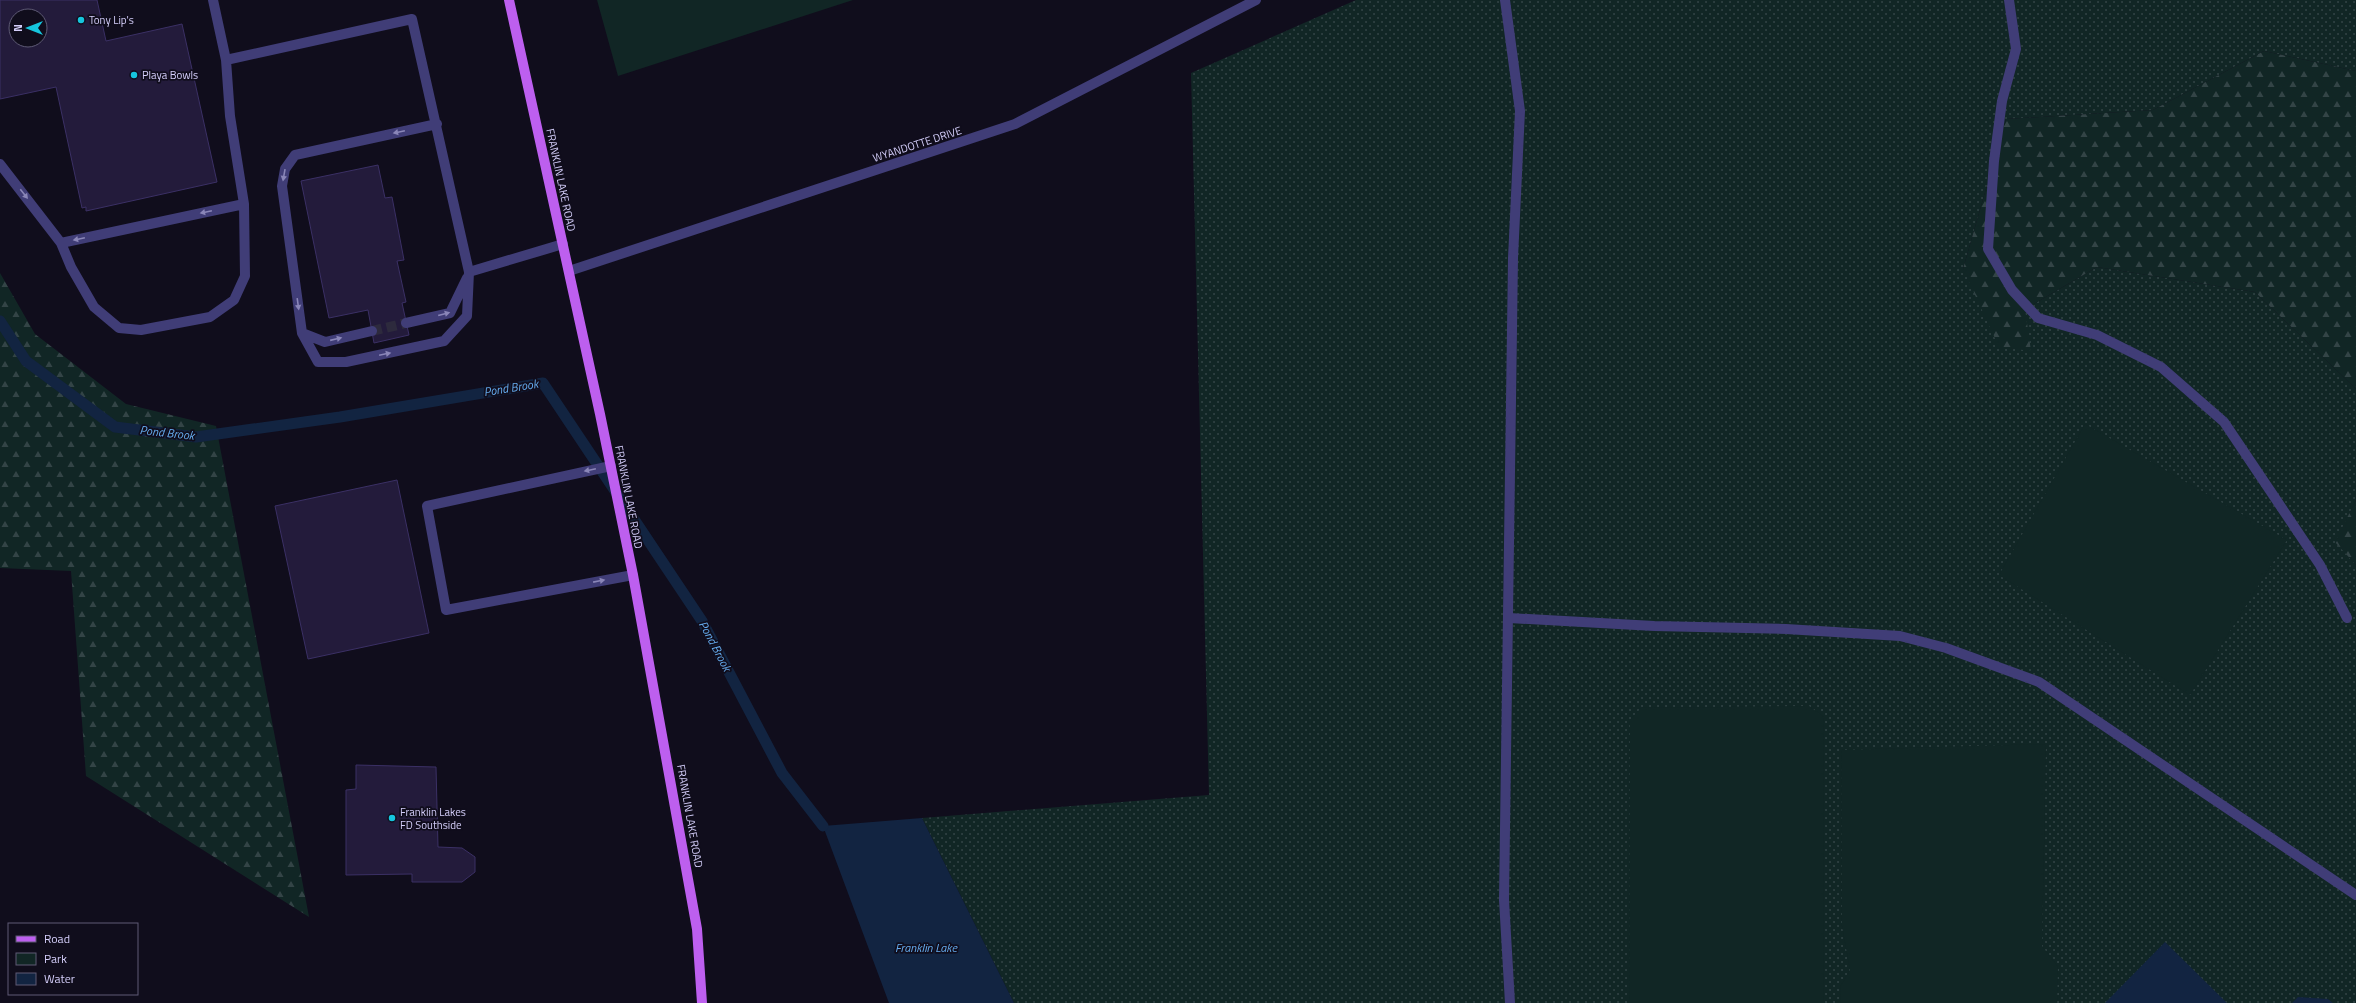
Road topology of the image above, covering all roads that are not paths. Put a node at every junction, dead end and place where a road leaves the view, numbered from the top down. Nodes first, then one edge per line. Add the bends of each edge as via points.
1 (213, 0) edge
2 (509, 0) edge
3 (1256, 0) edge
4 (1505, 0) edge
5 (2009, 0) edge
6 (226, 60) junction
7 (437, 124) junction
8 (0, 164) edge
9 (244, 204) junction
10 (61, 243) junction
11 (563, 244) junction
12 (569, 271) junction
13 (469, 272) junction
14 (406, 323) tunnel mouth
15 (372, 331) tunnel mouth
16 (302, 333) junction
17 (611, 466) junction
18 (633, 574) junction
19 (1509, 618) junction
20 (2347, 618) dead end
21 (2356, 895) edge
22 (702, 1003) edge
23 (1510, 1003) edge

1 - 6 street
2 - 11 main road, FRANKLIN LAKE ROAD
3 - 12 street, WYANDOTTE DRIVE via 1015,124
4 - 19 street via 1520,111 1513,258
5 - 20 street via 2016,49 2002,101 1994,161 1988,249 2012,290 2038,318 2097,336 2162,367 2224,422 2320,565
6 - 7 street via 412,19
6 - 9 street via 230,116
7 - 13 street
7 -> 16 street via 295,154 285,169 282,186
8 -> 10 street
9 -> 10 street
9 - 10 street via 245,276 234,300 210,317 141,330 119,328 94,307 71,267
11 - 12 main road, FRANKLIN LAKE ROAD
11 - 13 street
12 - 17 main road, FRANKLIN LAKE ROAD
14 -> 13 street via 450,313
16 -> 13 street via 318,362 346,362 444,341 467,316
16 -> 15 street via 324,342
17 - 18 main road, FRANKLIN LAKE ROAD
17 -> 18 street via 427,506 446,610
18 - 22 main road, FRANKLIN LAKE ROAD via 697,929
19 - 21 street via 1900,636 1946,648 2039,682
19 - 23 street via 1504,900

